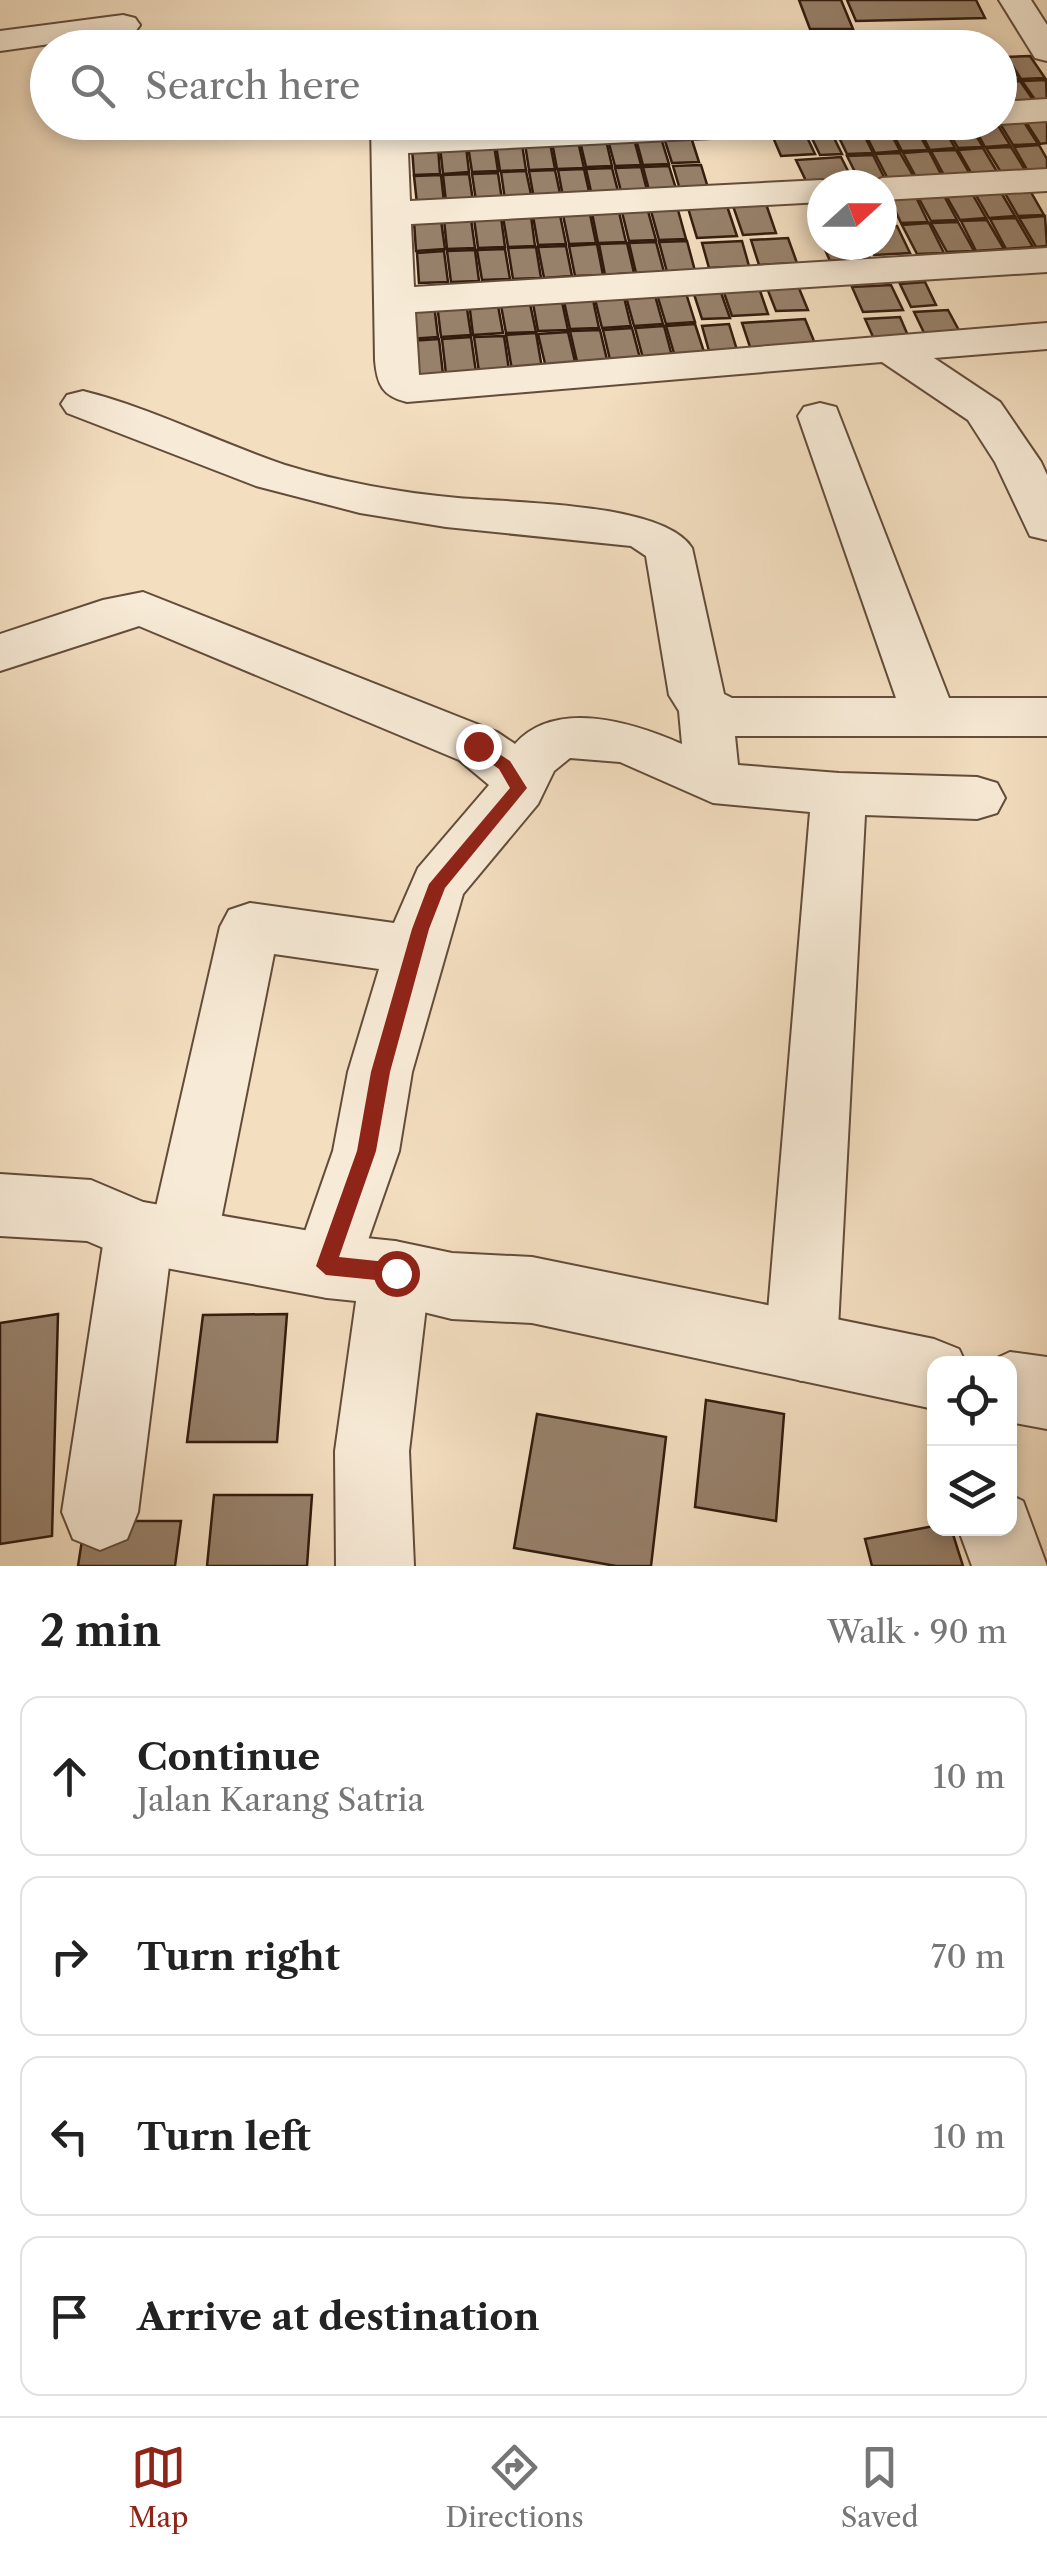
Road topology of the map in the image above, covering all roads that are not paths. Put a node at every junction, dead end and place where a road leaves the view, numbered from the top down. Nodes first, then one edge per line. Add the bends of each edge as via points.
1 (1015, 0) edge
2 (123, 24) dead end
3 (80, 30) edge
4 (30, 37) edge
5 (0, 41) edge
6 (1035, 49) edge
7 (1047, 110) edge
8 (1017, 112) edge
9 (390, 140) edge
10 (711, 140) edge
11 (1047, 180) edge
12 (897, 187) edge
13 (730, 196) junction
14 (392, 213) junction
15 (825, 260) edge
16 (1047, 260) edge
17 (826, 283) junction
18 (394, 301) junction
19 (1047, 336) edge
20 (83, 404) dead end
21 (820, 416) dead end
22 (1033, 461) edge
23 (1047, 525) edge
24 (0, 653) edge
25 (705, 707) junction
26 (1047, 718) edge
27 (930, 719) junction
28 (713, 782) junction
29 (517, 786) junction
30 (839, 794) junction
31 (977, 798) dead end
32 (415, 950) junction
33 (0, 1204) edge
34 (161, 1236) junction
35 (361, 1269) junction
36 (801, 1347) junction
37 (927, 1373) edge
38 (1017, 1388) edge
39 (1047, 1393) edge
40 (100, 1512) dead end
41 (999, 1536) edge
42 (375, 1566) edge
43 (1011, 1566) edge

1 - 6 street
2 - 3 street
4 - 5 street
7 - 8 street
9 - 14 street
10 - 13 street
11 - 12 street
13 - 14 street
13 - 17 street
14 - 18 street
15 - 17 street
16 - 17 street
17 - 18 street
17 - 18 street via 419,390 398,380
17 - 19 street
17 - 22 street via 984,411
20 - 25 street via 272,476 360,498 648,535 668,548 690,675
21 - 27 street
22 - 23 street
24 - 29 street via 143,609 478,746 504,765
25 - 27 street via 724,718
25 - 28 street
26 - 27 street
28 - 29 street via 662,755 586,738 551,744
28 - 30 street
29 - 32 street via 438,884
30 - 31 street
30 - 36 street
32 - 34 street via 250,926
32 - 35 street via 380,1072 366,1151
33 - 34 street via 91,1211
34 - 35 street
34 - 40 street
35 - 36 street via 452,1286 532,1290
35 - 42 street
36 - 37 street
38 - 39 street
41 - 43 street

